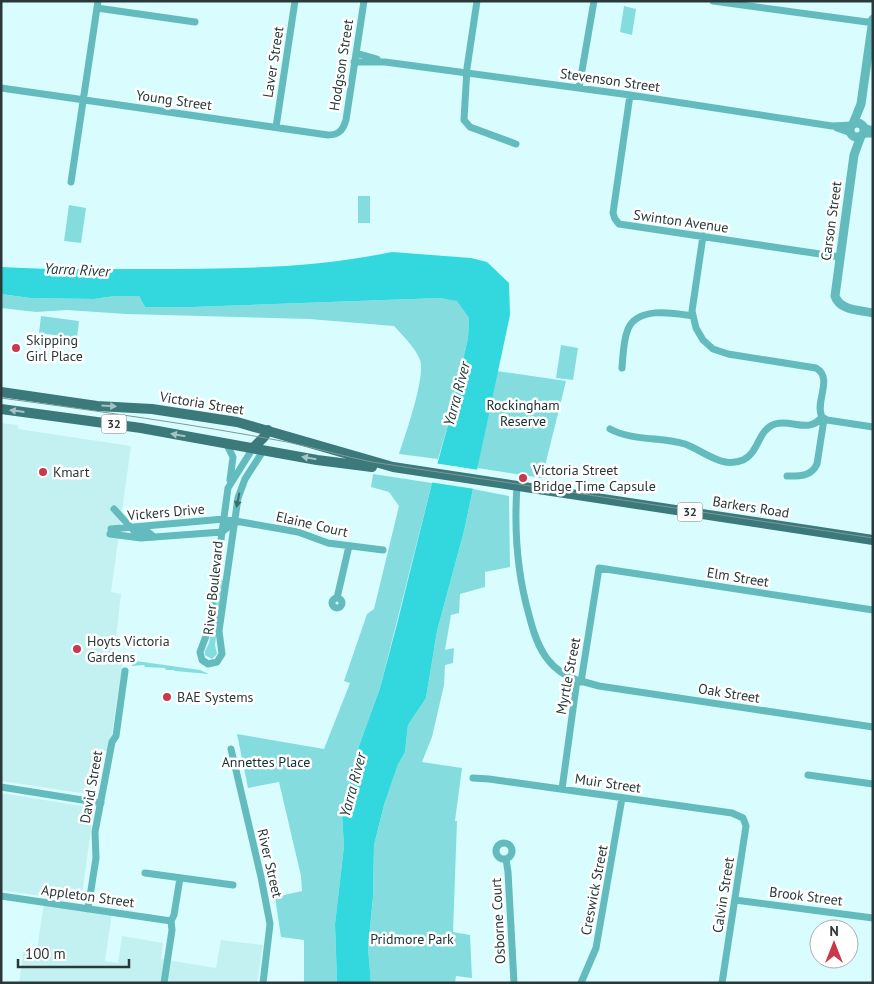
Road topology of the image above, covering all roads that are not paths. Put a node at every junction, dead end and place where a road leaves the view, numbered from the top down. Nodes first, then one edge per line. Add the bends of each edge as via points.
1 (295, 1) edge
2 (364, 1) edge
3 (477, 1) edge
4 (594, 1) edge
5 (713, 1) edge
6 (98, 4) edge
7 (873, 21) edge
8 (195, 22) dead end
9 (356, 53) junction
10 (354, 62) junction
11 (385, 62) junction
12 (467, 73) junction
13 (1, 88) edge
14 (579, 88) junction
15 (630, 95) junction
16 (83, 100) junction
17 (276, 127) junction
18 (859, 130) edge
19 (341, 131) joint
20 (873, 134) edge
21 (516, 144) dead end
22 (71, 182) dead end
23 (703, 236) junction
24 (840, 257) junction
25 (873, 312) edge
26 (693, 316) junction
27 (622, 368) dead end
28 (1, 392) edge
29 (1, 409) edge
30 (823, 418) junction
31 (873, 427) edge
32 (610, 429) dead end
33 (272, 431) junction
34 (226, 444) junction
35 (253, 448) junction
36 (264, 451) junction
37 (393, 467) junction
38 (786, 476) dead end
39 (512, 485) junction
40 (228, 488) junction
41 (114, 509) dead end
42 (224, 519) junction
43 (234, 522) junction
44 (167, 524) junction
45 (131, 528) junction
46 (222, 532) junction
47 (168, 536) junction
48 (154, 537) junction
49 (873, 540) edge
50 (348, 546) junction
51 (220, 549) junction
52 (229, 550) junction
53 (383, 550) dead end
54 (599, 568) joint
55 (217, 570) junction
56 (226, 572) junction
57 (337, 598) dead end
58 (873, 610) edge
59 (125, 671) dead end
60 (579, 681) junction
61 (873, 727) edge
62 (231, 749) dead end
63 (808, 775) dead end
64 (473, 778) dead end
65 (873, 784) edge
66 (1, 787) edge
67 (562, 789) junction
68 (622, 798) junction
69 (101, 803) junction
70 (738, 815) joint
71 (506, 859) dead end
72 (145, 873) dead end
73 (180, 878) junction
74 (233, 885) dead end
75 (1, 896) edge
76 (735, 900) junction
77 (88, 910) junction
78 (873, 918) edge
79 (171, 921) junction
80 (164, 983) edge
81 (263, 983) edge
82 (514, 983) edge
83 (581, 983) edge
84 (722, 983) edge

1 - 17 street, Laver Street
2 - 9 street, Hodgson Street
3 - 12 street
4 - 14 street
5 - 7 street
6 - 8 street
6 - 16 street
7 - 18 street, Carson Street
9 - 10 street, Hodgson Street
9 - 11 street, Stevenson Street
10 - 11 street, Stevenson Street
10 - 19 street, Hodgson Street via 346,120
11 - 12 street, Stevenson Street
12 - 14 street, Stevenson Street
12 - 21 street via 463,116 466,123
13 - 16 street, Young Street
14 - 15 street, Stevenson Street
15 - 18 street, Stevenson Street
15 - 23 street, Swinton Avenue via 614,220 622,225
16 - 17 street, Young Street
16 - 22 street
17 - 19 street, Young Street via 332,135
18 - 20 street, Stevenson Street
18 - 24 street, Carson Street
23 - 24 street, Swinton Avenue
23 - 26 street
24 - 25 street, Carson Street via 835,291 837,300 850,309
26 - 27 street via 659,313 646,315 635,322 627,334
26 - 30 street via 703,340 720,352 820,370 824,378 820,410
28 -> 33 main road, Victoria Street / 32 via 230,421
34 -> 29 main road, Victoria Street / 32 via 141,428
30 - 31 street
30 - 32 street via 811,426 774,424 764,432 746,459 736,462 715,459 680,443 622,434
30 - 38 street via 814,471
33 - 35 main road
33 - 36 main road
33 - 37 main road, Victoria Street / 32
34 - 35 main road, Victoria Street / 32
34 - 40 street, River Boulevard via 233,459
35 - 36 main road, Victoria Street / 32
35 - 40 street, River Boulevard
37 -> 36 main road, Victoria Street / 32 via 360,466
36 -> 43 street, River Boulevard via 240,486
37 - 39 main road, Victoria Street / 32
39 - 49 main road, Barkers Road / 32
39 - 60 street, Oak Street via 518,566 532,626 549,661 565,675
40 - 42 street, River Boulevard
41 - 45 street
42 - 43 street, Elaine Court
42 - 44 street, Vickers Drive
42 - 46 street, River Boulevard
43 - 46 street
43 - 50 street, Elaine Court via 298,532 323,542
43 - 52 street, River Boulevard
44 - 45 street, Vickers Drive
44 - 47 street
45 - 48 street via 135,533 148,532
45 - 48 street, Vickers Drive via 111,531 140,538
46 - 47 street, Vickers Drive
46 - 51 street, River Boulevard
47 - 48 street, Vickers Drive
50 - 53 street, Elaine Court
50 - 57 street
51 - 52 street
51 - 55 street, River Boulevard
52 - 56 street, River Boulevard
54 - 58 street, Elm Street
54 - 60 street, Myrtle Street
55 - 56 street
55 - 56 street, River Boulevard via 209,628 200,652 203,661 210,664 217,662 222,654 219,633
59 - 69 street, David Street via 116,736 112,742
60 - 61 street, Oak Street
60 - 67 street, Myrtle Street
62 - 81 street, River Street via 270,924
63 - 65 street
64 - 67 street, Muir Street
66 - 69 street
67 - 68 street, Muir Street
68 - 70 street, Muir Street
68 - 83 street, Creswick Street via 596,948
69 - 77 street, David Street
70 - 76 street, Calvin Street via 746,826
71 - 82 street, Osborne Court
72 - 73 street
73 - 74 street
73 - 79 street
75 - 77 street, Appleton Street
76 - 78 street, Brook Street
76 - 84 street, Calvin Street
77 - 79 street, Appleton Street
79 - 80 street

